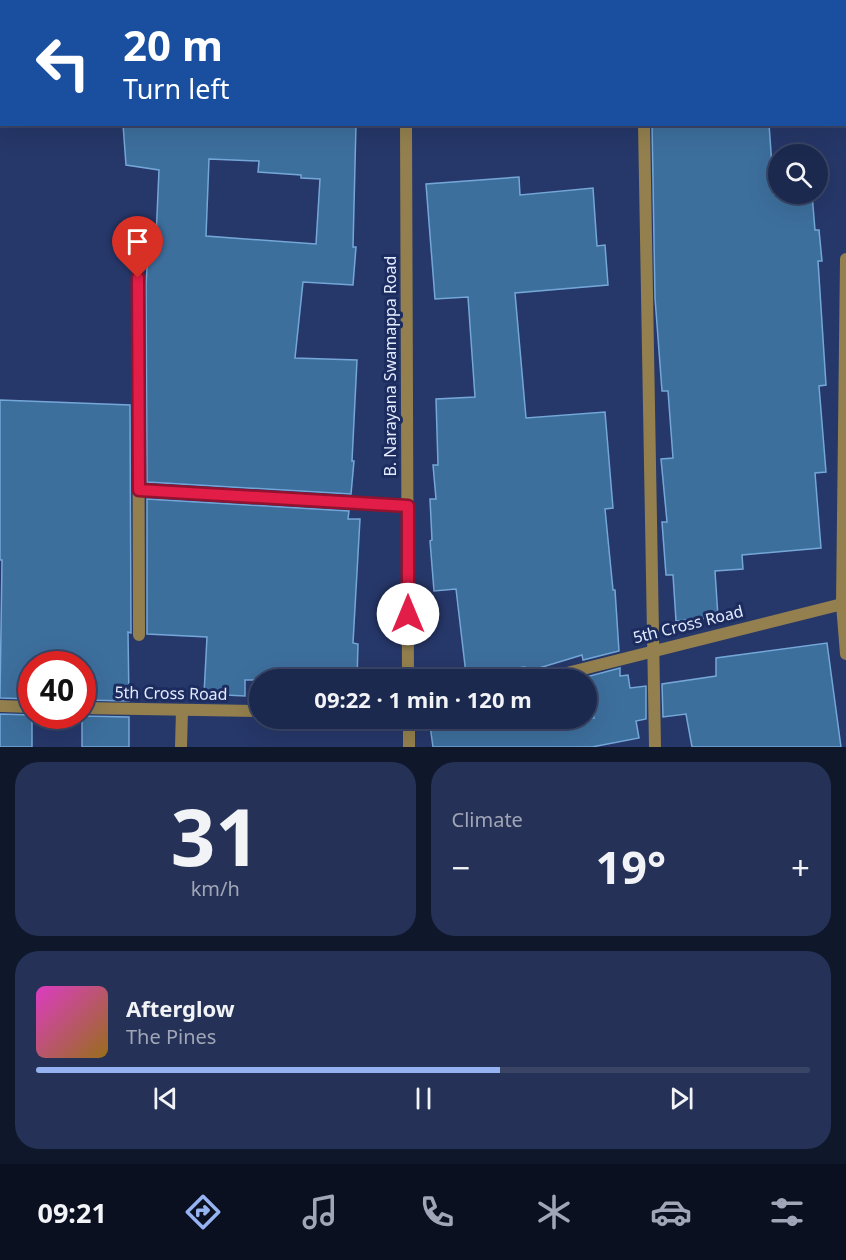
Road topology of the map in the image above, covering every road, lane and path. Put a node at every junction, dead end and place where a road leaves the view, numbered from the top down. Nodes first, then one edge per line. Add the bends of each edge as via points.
1 (406, 126) edge
2 (644, 126) edge
3 (846, 259) edge
4 (138, 278) dead end
5 (139, 490) junction
6 (408, 506) junction
7 (844, 603) edge
8 (139, 635) dead end
9 (652, 650) junction
10 (846, 654) edge
11 (408, 669) edge
12 (580, 669) edge
13 (0, 706) edge
14 (18, 707) edge
15 (96, 708) edge
16 (182, 710) junction
17 (249, 711) edge
18 (409, 729) edge
19 (181, 747) edge
20 (409, 747) edge
21 (655, 747) edge

1 - 6 street, B. Narayana Swamappa Road
2 - 9 street
3 - 7 street
4 - 5 street
5 - 6 street
5 - 8 street
6 - 11 street, B. Narayana Swamappa Road
7 - 9 street, 5th Cross Road
7 - 10 street
9 - 12 street, 5th Cross Road
9 - 21 street
13 - 14 street
15 - 16 street, 5th Cross Road
16 - 17 street, 5th Cross Road
16 - 19 street
18 - 20 street

